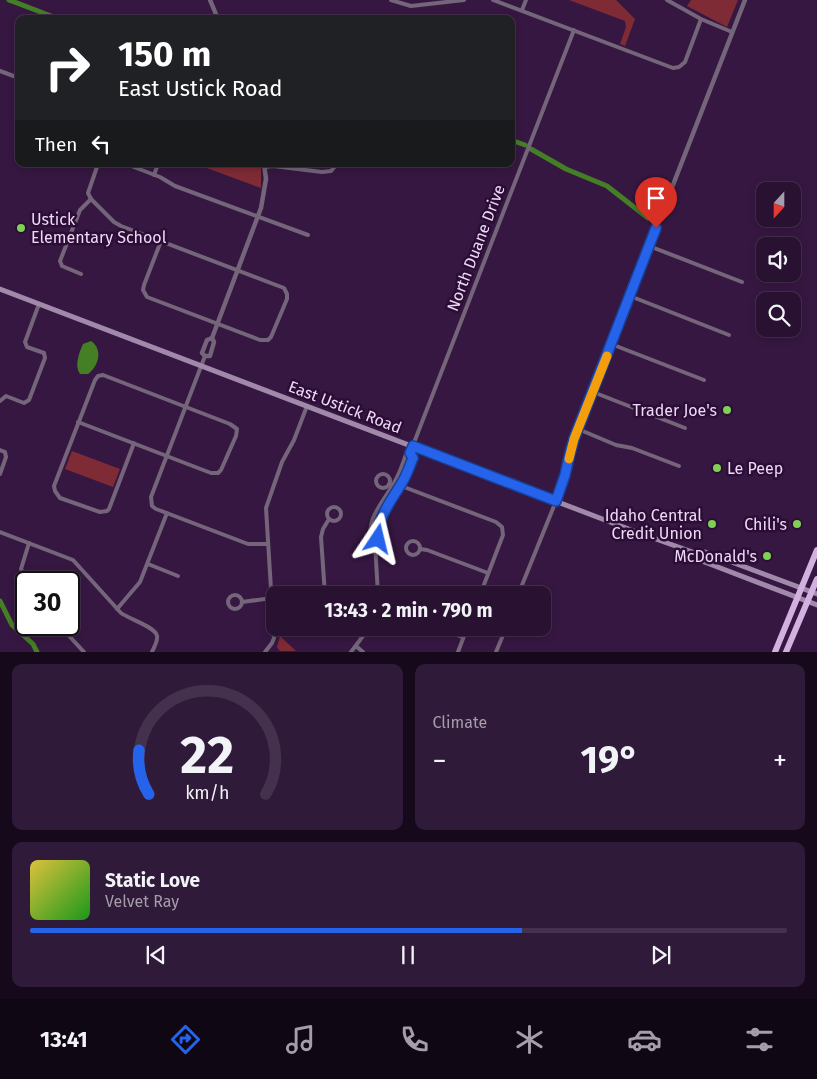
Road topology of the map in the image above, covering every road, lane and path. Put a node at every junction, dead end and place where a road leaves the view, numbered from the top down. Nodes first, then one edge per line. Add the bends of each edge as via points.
1 (210, 0) edge
2 (394, 0) edge
3 (464, 0) edge
4 (493, 0) edge
5 (526, 0) edge
6 (667, 0) edge
7 (745, 0) edge
8 (522, 10) junction
9 (216, 15) edge
10 (700, 19) junction
11 (574, 30) junction
12 (732, 32) junction
13 (0, 71) edge
14 (15, 77) edge
15 (97, 167) edge
16 (134, 167) edge
17 (157, 167) edge
18 (265, 167) edge
19 (281, 167) edge
20 (334, 167) edge
21 (154, 175) junction
22 (91, 199) junction
23 (258, 216) junction
24 (308, 235) dead end
25 (161, 241) junction
26 (649, 246) junction
27 (238, 270) junction
28 (81, 274) dead end
29 (742, 282) dead end
30 (0, 289) edge
31 (630, 296) junction
32 (39, 304) junction
33 (217, 324) junction
34 (730, 335) dead end
35 (611, 344) junction
36 (205, 356) joint
37 (201, 366) junction
38 (704, 380) dead end
39 (593, 392) junction
40 (0, 400) edge
41 (185, 406) junction
42 (307, 406) junction
43 (78, 422) junction
44 (685, 428) dead end
45 (578, 429) junction
46 (134, 443) junction
47 (413, 446) junction
48 (0, 450) edge
49 (410, 453) junction
50 (167, 456) junction
51 (679, 466) dead end
52 (0, 474) edge
53 (392, 484) junction
54 (400, 486) junction
55 (556, 501) junction
56 (167, 513) junction
57 (330, 518) dead end
58 (0, 532) edge
59 (375, 542) junction
60 (30, 543) junction
61 (268, 544) junction
62 (420, 549) dead end
63 (817, 550) edge
64 (698, 554) junction
65 (148, 564) junction
66 (22, 571) edge
67 (488, 574) junction
68 (178, 576) dead end
69 (817, 578) edge
70 (271, 586) edge
71 (324, 586) edge
72 (377, 586) edge
73 (483, 586) edge
74 (522, 586) edge
75 (801, 588) junction
76 (814, 593) edge
77 (797, 598) junction
78 (266, 599) edge
79 (242, 602) dead end
80 (807, 602) junction
81 (817, 606) edge
82 (117, 610) junction
83 (70, 636) edge
84 (274, 636) edge
85 (363, 636) edge
86 (461, 636) edge
87 (503, 636) edge
88 (464, 637) joint
89 (356, 646) junction
90 (84, 652) edge
91 (152, 652) edge
92 (265, 652) edge
93 (350, 652) edge
94 (363, 652) edge
95 (458, 652) edge
96 (496, 652) edge
97 (775, 652) edge
98 (786, 652) edge

1 - 9 street
2 - 3 street via 411,6
4 - 8 street
5 - 8 street
6 - 10 street
7 - 12 street
8 - 11 street
10 - 11 street via 679,68
10 - 12 street
11 - 47 street, North Duane Drive
12 - 26 street
13 - 14 street
15 - 22 street via 88,193
16 - 21 street
17 - 21 street
18 - 23 street via 264,198
19 - 20 street via 322,172
21 - 23 street via 175,186
22 - 25 street via 114,222
22 - 28 street via 80,210 60,264
23 - 24 street
23 - 27 street
25 - 27 street
25 - 33 street via 144,285 144,294 152,300
26 - 29 street
26 - 31 street
27 - 33 street
27 - 33 street via 277,285 288,296 286,304 274,334 268,340
30 - 32 main road, East Ustick Road
31 - 34 street
31 - 35 street
32 - 37 main road, East Ustick Road
32 - 40 street via 24,342 27,347 44,353 45,358 29,400 24,402 6,396
33 - 36 street via 210,356
35 - 38 street
35 - 39 street
36 - 37 street
37 - 41 street
37 - 42 main road, East Ustick Road
39 - 44 street
39 - 45 street
41 - 43 street via 103,375 95,380
41 - 50 street
41 - 50 street via 230,424 237,429 236,436 218,473
42 - 47 main road, East Ustick Road
42 - 61 street via 267,502
43 - 46 street
43 - 46 street via 54,486 60,498 100,512 107,511
45 - 51 street
45 - 55 street
46 - 50 street
47 - 49 street, North Duane Drive
47 - 55 main road, East Ustick Road
48 - 52 street via 6,457
49 - 53 street via 406,454
49 - 54 street via 413,458
50 - 56 street via 151,497 152,506
53 - 54 street
53 - 59 street via 373,518 371,535
54 - 59 street via 384,511
54 - 67 street via 502,527 503,535
55 - 64 main road, East Ustick Road
55 - 74 street
56 - 61 street via 248,544
56 - 65 street
57 - 71 street via 321,537
58 - 60 street
59 - 72 street
60 - 66 street
60 - 82 street via 73,560
61 - 70 street
62 - 67 street
63 - 75 highway
64 - 75 main road, East Ustick Road via 705,552
64 - 77 main road, East Ustick Road via 702,561
65 - 68 street
65 - 82 street via 140,582
67 - 73 street
69 - 76 highway
75 - 76 main road, East Ustick Road
75 - 77 highway
76 - 80 highway
77 - 80 main road, East Ustick Road
77 - 97 highway
78 - 79 street
80 - 81 main road
80 - 98 highway
82 - 91 street via 155,630 157,635
83 - 90 street
84 - 92 street
85 - 89 street
86 - 88 street
87 - 96 street
88 - 95 street
89 - 93 street
89 - 94 street

